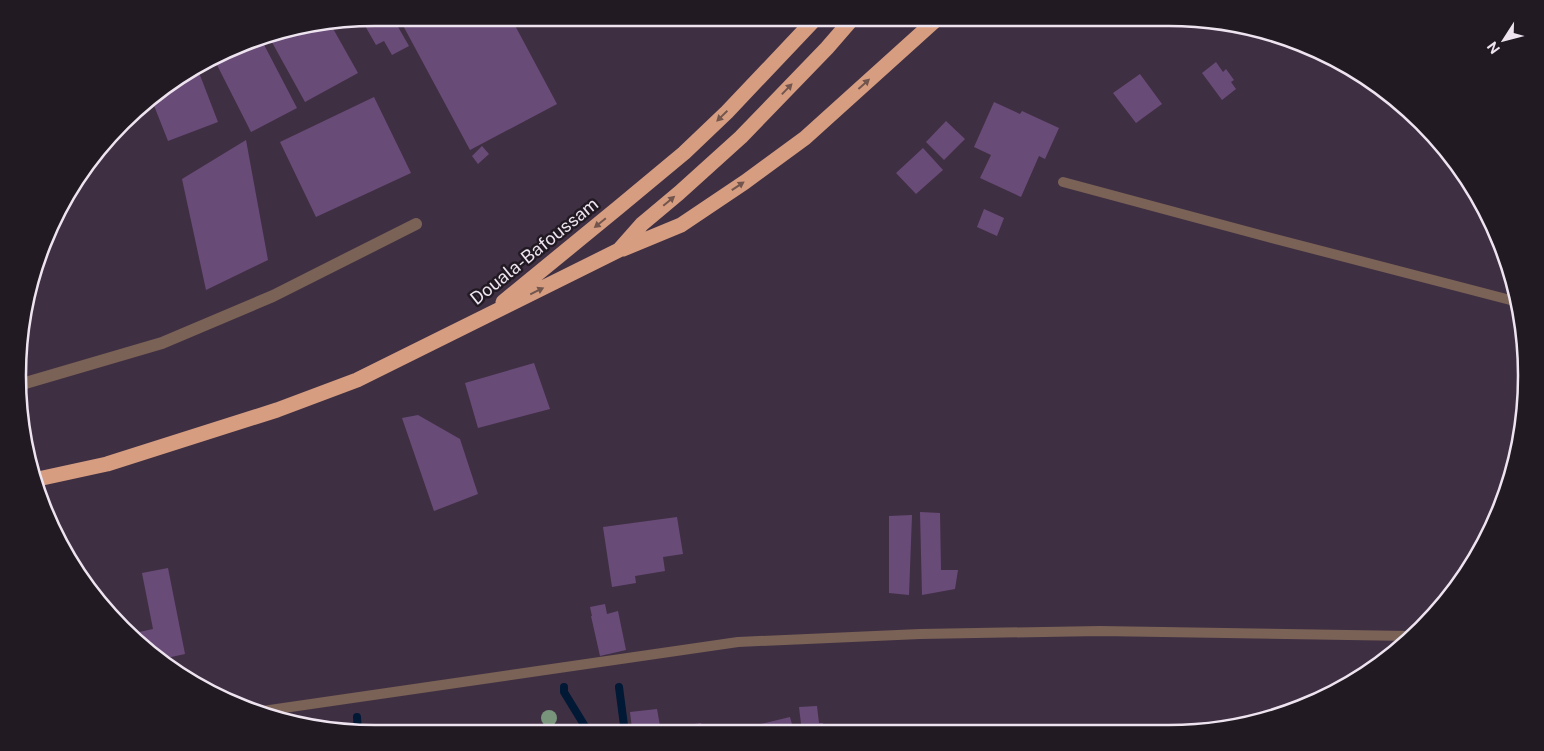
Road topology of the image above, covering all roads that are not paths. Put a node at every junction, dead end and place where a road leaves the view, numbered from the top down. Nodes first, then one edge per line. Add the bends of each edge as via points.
1 (808, 26) edge
2 (846, 26) edge
3 (929, 26) edge
4 (1063, 182) dead end
5 (416, 224) dead end
6 (619, 250) junction
7 (1509, 300) edge
8 (477, 321) junction
9 (26, 383) edge
10 (42, 477) edge
11 (1401, 636) edge
12 (274, 709) edge

1 -> 8 highway, Douala-Bafoussam via 684,153
6 -> 2 highway, Douala-Bafoussam via 642,224 741,137
6 -> 3 highway via 681,225 746,182 805,138
4 - 7 lane
5 - 9 street via 273,296 162,343
8 -> 6 highway, Douala-Bafoussam
8 - 10 highway via 357,380 277,410 107,464
11 - 12 lane via 1100,631 738,642

